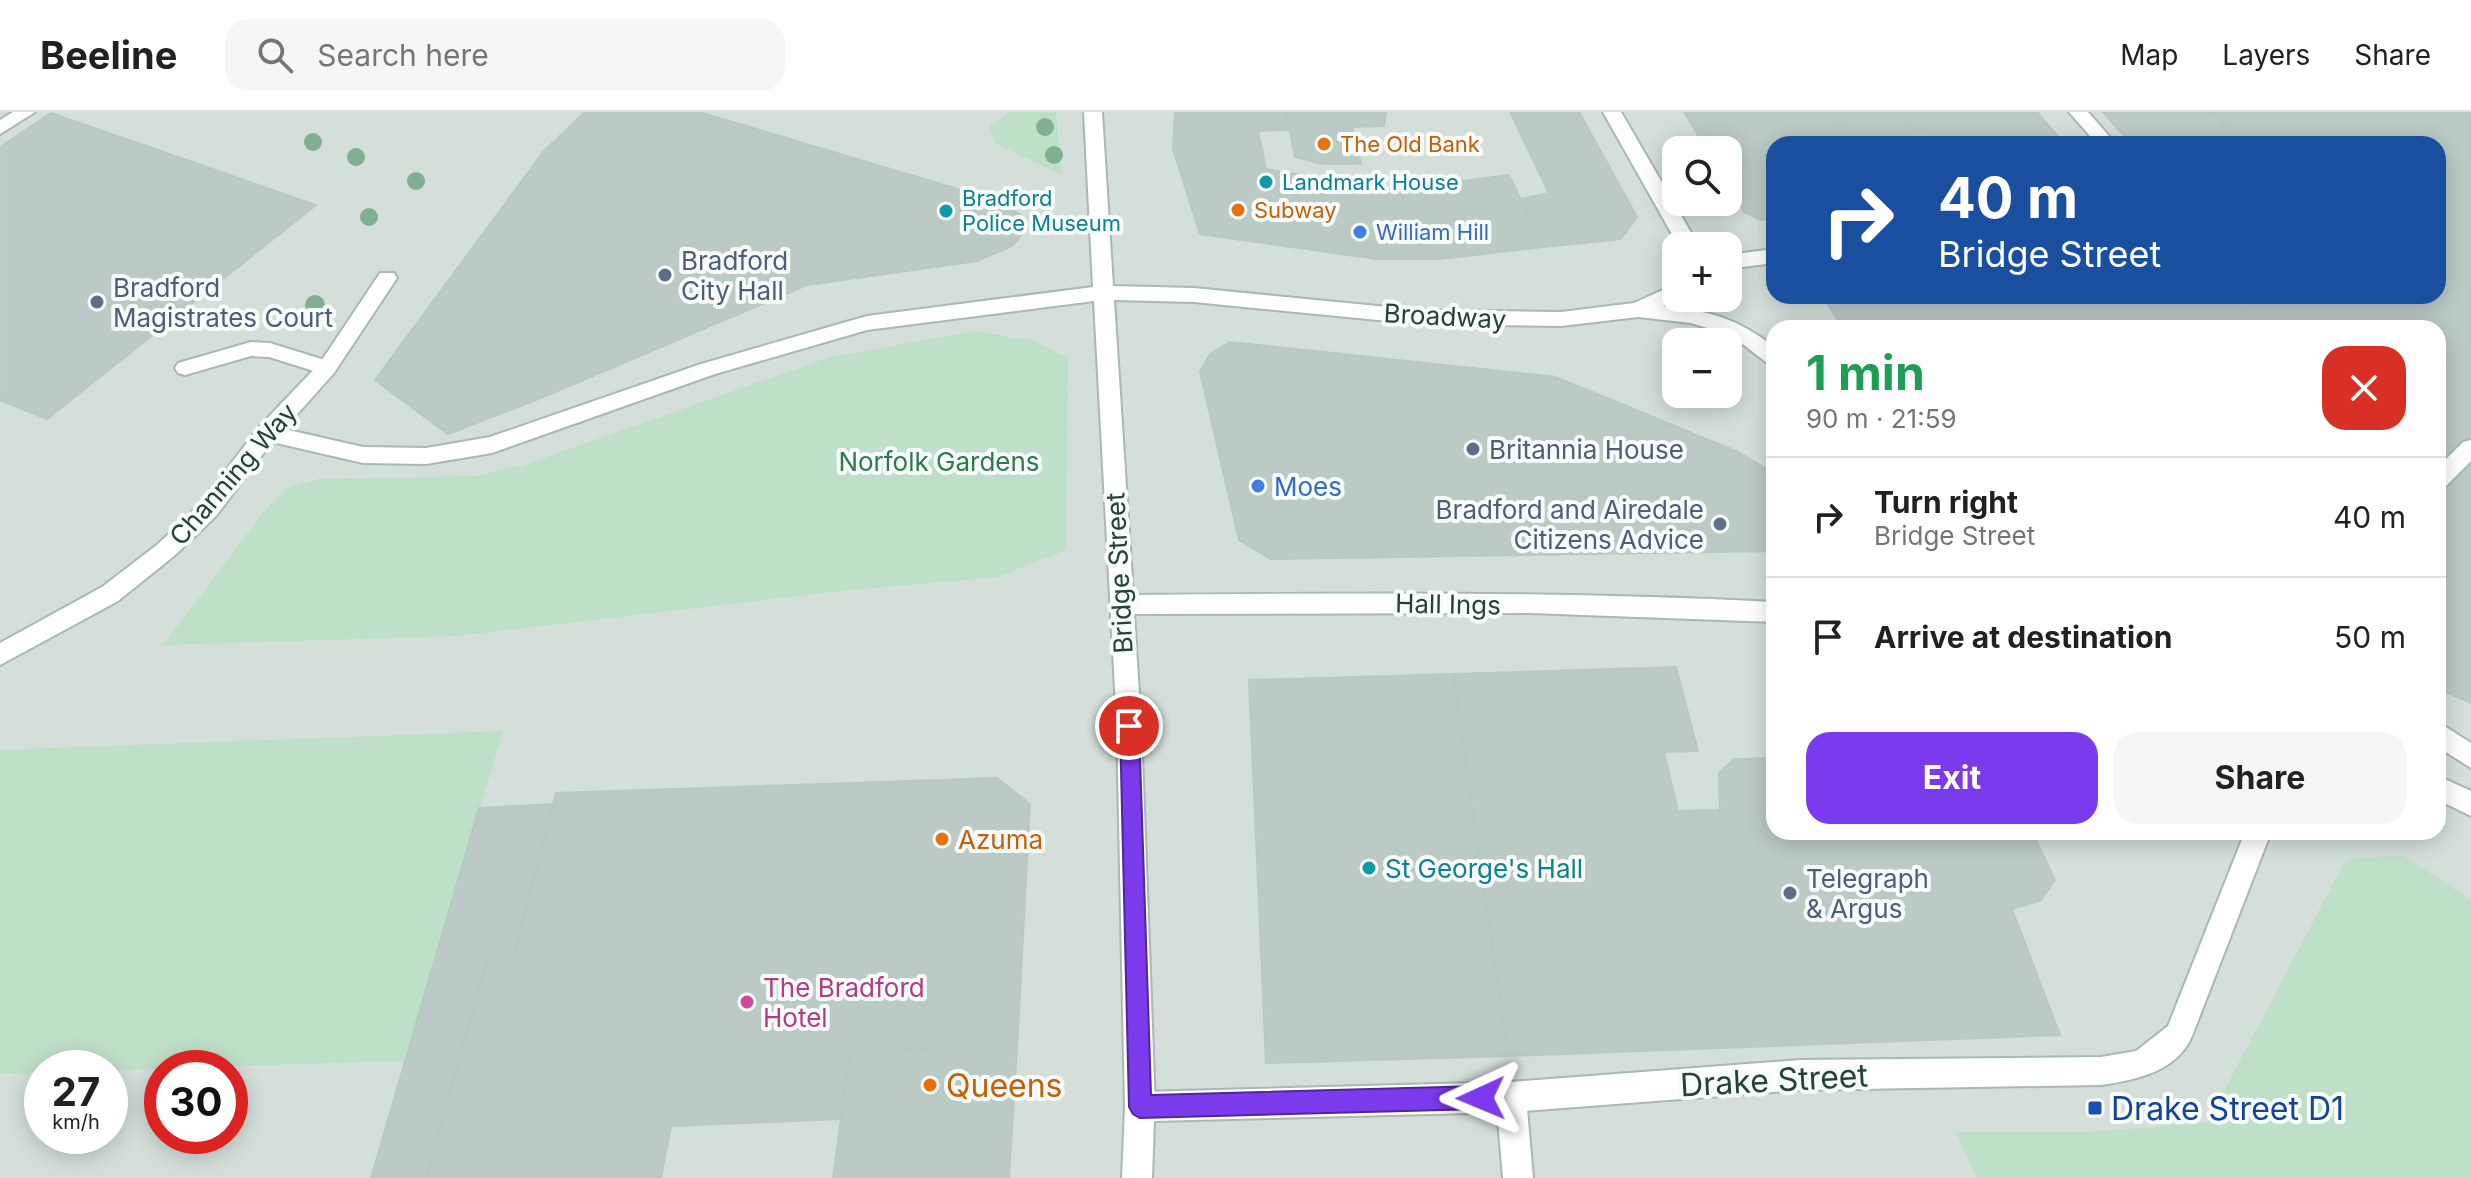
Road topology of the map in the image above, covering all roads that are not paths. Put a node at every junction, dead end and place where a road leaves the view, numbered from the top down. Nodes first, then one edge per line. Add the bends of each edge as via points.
1 (26, 112) edge
2 (1093, 112) edge
3 (1612, 112) edge
4 (2078, 112) edge
5 (0, 128) edge
6 (2100, 136) edge
7 (1681, 232) edge
8 (1766, 257) edge
9 (1742, 260) edge
10 (387, 278) dead end
11 (1104, 293) junction
12 (1662, 298) edge
13 (1638, 310) junction
14 (1766, 352) edge
15 (185, 368) dead end
16 (327, 368) junction
17 (267, 433) junction
18 (2471, 448) edge
19 (2446, 472) edge
20 (1121, 605) junction
21 (1766, 612) edge
22 (0, 655) edge
23 (2446, 739) edge
24 (2446, 748) edge
25 (2471, 757) edge
26 (2446, 791) edge
27 (2471, 804) edge
28 (2255, 840) edge
29 (1511, 1097) junction
30 (1140, 1107) junction
31 (1137, 1178) edge
32 (1518, 1178) edge

1 - 5 street
2 - 11 street, Bridge Street
3 - 7 street
4 - 6 street
8 - 9 street
10 - 16 street, Channing Way
11 - 13 street, Broadway via 1194,295 1419,317 1561,319
11 - 17 street via 867,323 708,369 492,445 426,456 363,455
11 - 20 street, Bridge Street
12 - 13 street
13 - 14 street, Broadway via 1692,316 1738,330
15 - 16 street via 251,349
16 - 17 street, Channing Way
17 - 22 street, Channing Way via 208,510 166,550 110,594
18 - 19 street
20 - 21 street, Hall Ings via 1374,603
20 - 30 street, Bridge Street
23 - 25 street
24 - 25 street
26 - 27 street
28 - 29 street, Drake Street via 2178,1036 2142,1065 2101,1071 1800,1075
29 - 30 street, Drake Street
29 - 32 street
30 - 31 street, Bridge Street

